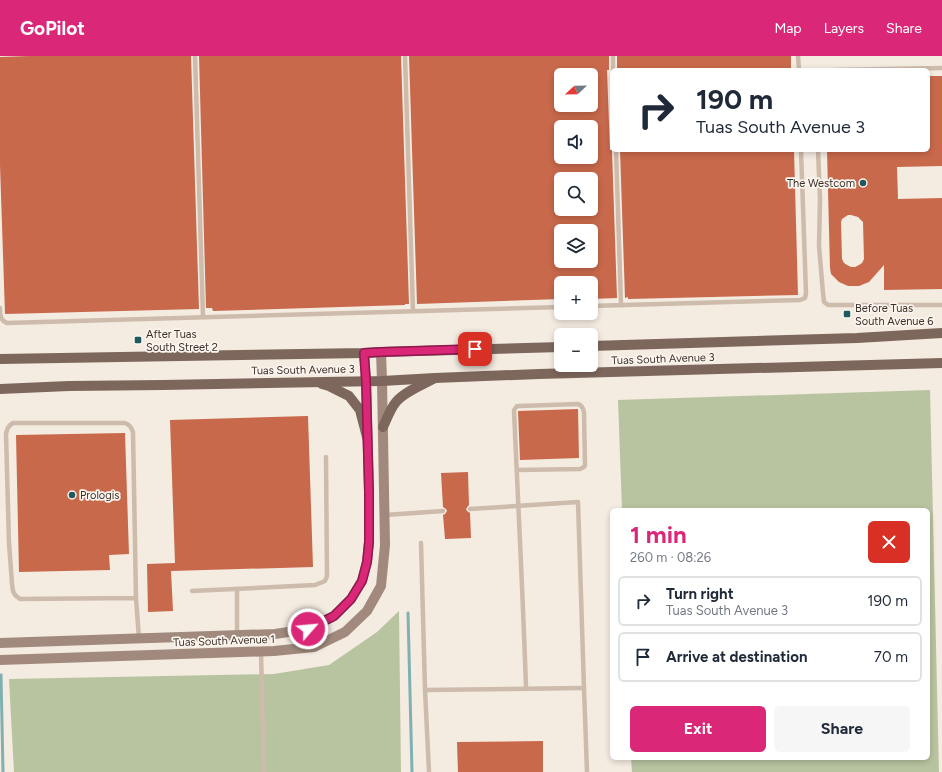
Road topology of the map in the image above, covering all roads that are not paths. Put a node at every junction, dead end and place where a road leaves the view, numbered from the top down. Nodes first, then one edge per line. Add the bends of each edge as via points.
1 (195, 56) edge
2 (405, 56) edge
3 (613, 56) edge
4 (798, 56) edge
5 (613, 68) edge
6 (799, 68) edge
7 (930, 68) edge
8 (942, 68) edge
9 (616, 152) edge
10 (801, 152) edge
11 (818, 152) edge
12 (621, 305) junction
13 (942, 305) edge
14 (598, 306) edge
15 (554, 307) edge
16 (0, 308) edge
17 (413, 311) junction
18 (203, 317) junction
19 (942, 333) edge
20 (598, 346) edge
21 (554, 347) edge
22 (381, 352) junction
23 (364, 353) junction
24 (0, 359) edge
25 (942, 362) edge
26 (437, 378) junction
27 (366, 381) junction
28 (382, 381) junction
29 (311, 382) junction
30 (0, 389) edge
31 (383, 427) junction
32 (367, 437) junction
33 (326, 457) dead end
34 (517, 470) junction
35 (519, 506) junction
36 (470, 509) dead end
37 (443, 511) dead end
38 (385, 515) junction
39 (421, 543) dead end
40 (236, 588) junction
41 (192, 591) dead end
42 (136, 598) junction
43 (237, 636) junction
44 (139, 639) junction
45 (0, 643) edge
46 (261, 652) junction
47 (0, 660) edge
48 (526, 688) junction
49 (584, 688) junction
50 (425, 690) junction
51 (264, 772) edge
52 (429, 772) edge
53 (587, 772) edge

1 - 18 lane
2 - 17 lane
3 - 5 lane
4 - 6 lane
7 - 8 lane
9 - 12 lane
10 - 12 lane via 805,298
11 - 13 lane via 819,246 824,302 828,305
12 - 14 lane
15 - 17 lane
16 - 18 lane via 1,319 7,323
17 - 18 lane
19 - 20 main road, Tuas South Avenue 3
21 - 22 main road, Tuas South Avenue 3
22 - 23 main road, Tuas South Avenue 3
22 - 28 main road, Tuas South Avenue 1
23 - 24 main road, Tuas South Avenue 3
23 - 27 main road, Tuas South Avenue 1
25 - 26 main road, Tuas South Avenue 3
26 - 28 main road, Tuas South Avenue 3
26 - 31 main road via 404,394 392,408
27 - 28 main road, Tuas South Avenue 3
27 - 29 main road, Tuas South Avenue 3
27 - 32 main road, Tuas South Avenue 1
28 - 31 main road, Tuas South Avenue 1
29 - 30 main road, Tuas South Avenue 3
29 - 32 main road via 329,386 349,396 360,410
31 - 38 main road, Tuas South Avenue 1
32 - 43 main road, Tuas South Avenue 1 via 369,542 362,581 351,599 334,616 308,629
33 - 40 lane via 328,576 325,581 316,585
34 - 34 lane via 584,467 583,407 580,404 517,406 514,410
34 - 35 lane
35 - 36 lane
35 - 48 lane
35 - 49 lane via 578,502
37 - 38 lane
38 - 46 main road, Tuas South Avenue 1 via 386,544 381,586 367,611 345,632 314,647
39 - 50 lane
40 - 41 lane
40 - 43 lane
42 - 42 lane via 132,428 125,423 13,423 7,428 6,434 8,543 15,595 20,599
42 - 44 lane
43 - 44 main road, Tuas South Avenue 1
44 - 45 main road, Tuas South Avenue 1
46 - 47 main road, Tuas South Avenue 1
46 - 51 lane
48 - 49 lane
48 - 50 lane
49 - 53 lane
50 - 52 lane

